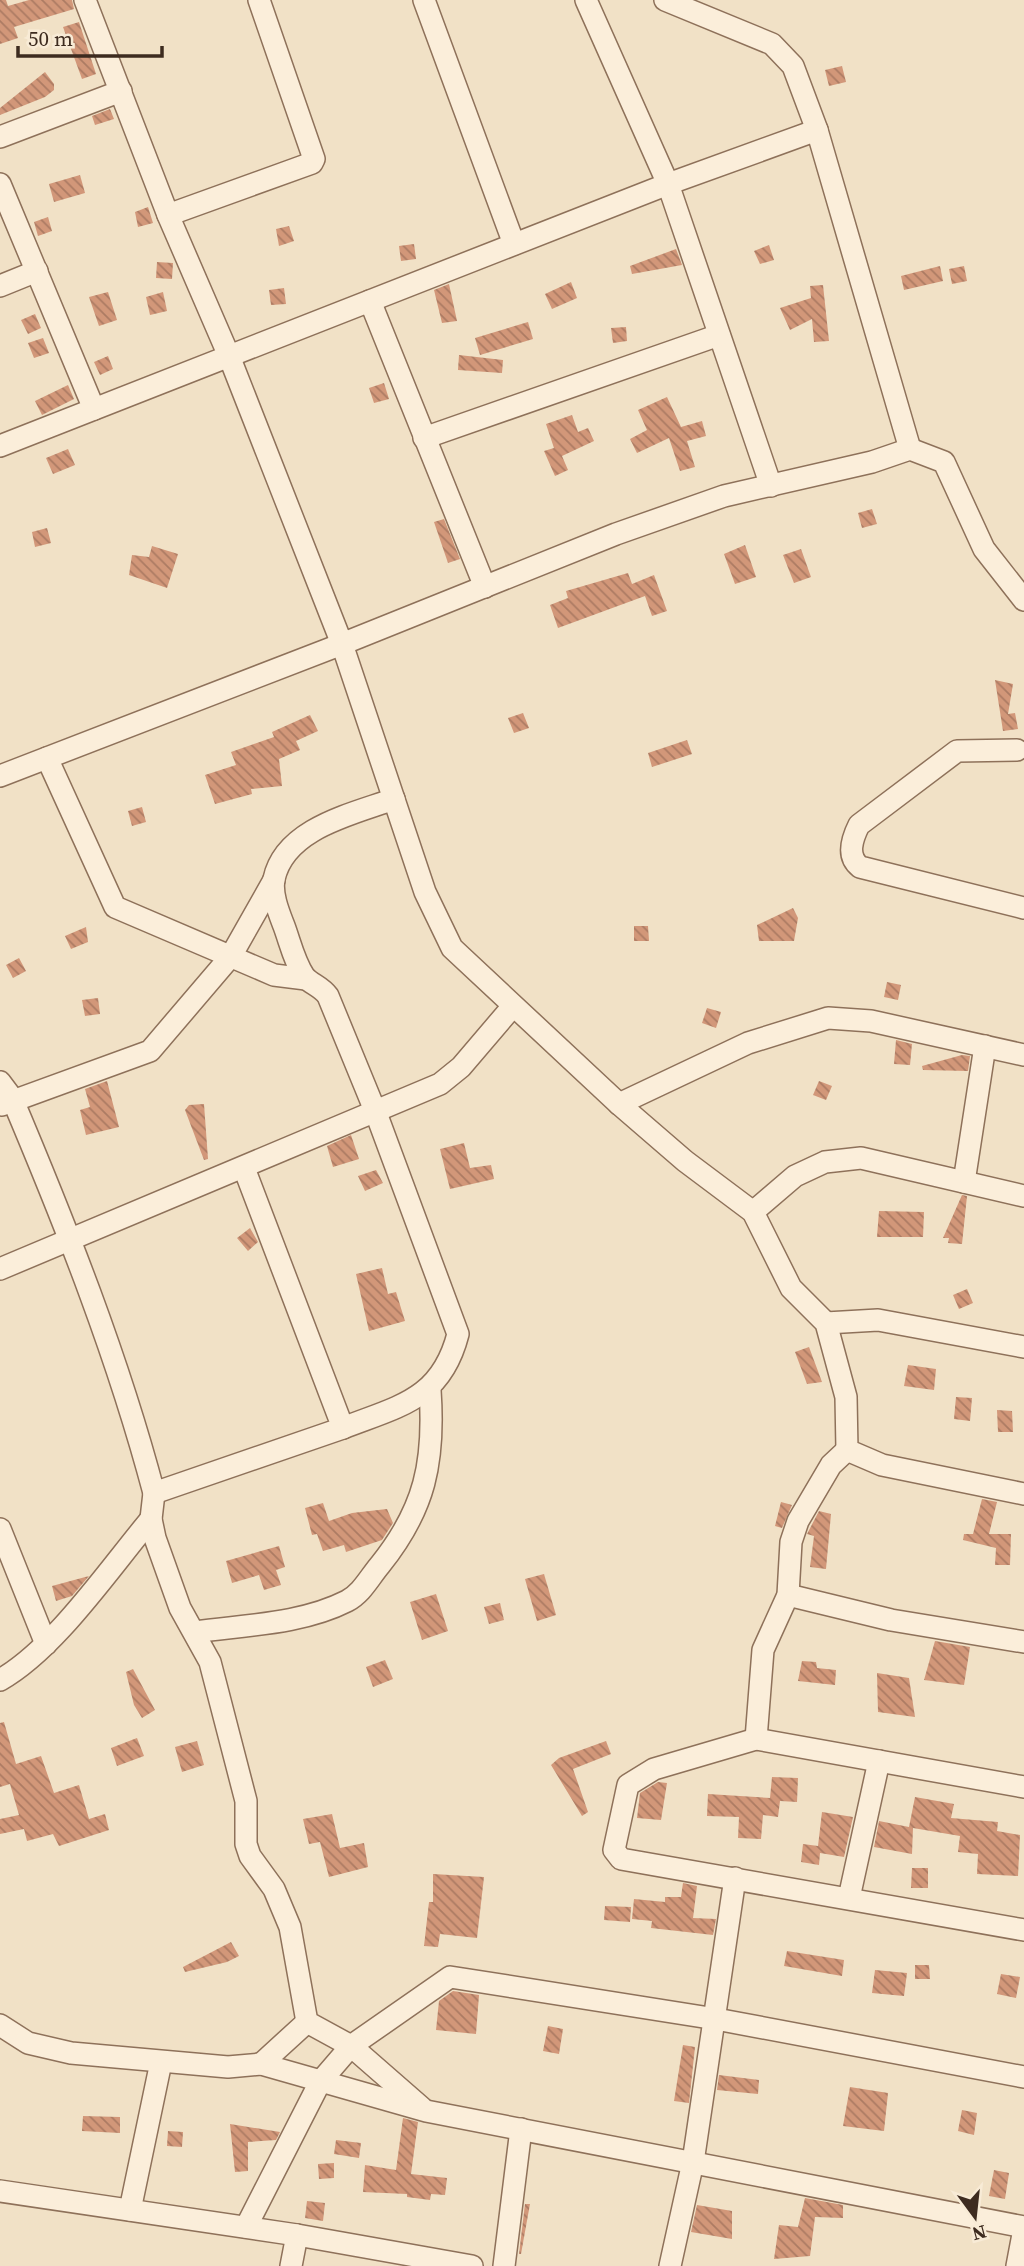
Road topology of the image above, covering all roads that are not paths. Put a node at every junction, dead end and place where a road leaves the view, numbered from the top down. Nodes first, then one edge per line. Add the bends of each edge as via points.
1 (85, 0) edge
2 (259, 0) edge
3 (424, 0) edge
4 (586, 0) edge
5 (665, 0) edge
6 (121, 91) junction
7 (817, 130) junction
8 (0, 137) edge
9 (0, 184) edge
10 (668, 184) junction
11 (167, 215) junction
12 (514, 244) junction
13 (37, 271) junction
14 (0, 286) edge
15 (370, 301) junction
16 (719, 335) junction
17 (229, 356) junction
18 (94, 409) junction
19 (425, 438) junction
20 (0, 446) edge
21 (910, 449) junction
22 (771, 486) junction
23 (485, 587) junction
24 (1024, 600) edge
25 (342, 644) junction
26 (1022, 746) edge
27 (47, 758) junction
28 (0, 776) edge
29 (394, 799) junction
30 (274, 880) junction
31 (1024, 908) edge
32 (232, 956) junction
33 (306, 979) junction
34 (513, 1006) junction
35 (985, 1046) junction
36 (1024, 1055) edge
37 (0, 1082) edge
38 (7, 1104) edge
39 (619, 1104) junction
40 (376, 1113) junction
41 (244, 1168) junction
42 (964, 1182) junction
43 (1024, 1196) edge
44 (753, 1212) junction
45 (71, 1239) junction
46 (0, 1269) edge
47 (826, 1323) junction
48 (1024, 1347) edge
49 (430, 1390) junction
50 (343, 1428) junction
51 (847, 1450) junction
52 (154, 1493) junction
53 (1024, 1494) edge
54 (151, 1519) junction
55 (0, 1529) edge
56 (788, 1595) junction
57 (195, 1632) junction
58 (1024, 1642) edge
59 (46, 1644) junction
60 (0, 1680) edge
61 (756, 1739) junction
62 (879, 1761) junction
63 (1024, 1787) edge
64 (735, 1878) junction
65 (849, 1898) junction
66 (1024, 1930) edge
67 (716, 2019) junction
68 (307, 2022) junction
69 (0, 2025) edge
70 (351, 2046) junction
71 (161, 2062) junction
72 (261, 2064) junction
73 (1024, 2077) edge
74 (320, 2082) junction
75 (426, 2111) junction
76 (520, 2129) junction
77 (693, 2162) junction
78 (0, 2191) edge
79 (130, 2210) junction
80 (246, 2227) junction
81 (1024, 2228) edge
82 (297, 2235) junction
83 (290, 2266) edge
84 (472, 2266) edge
85 (504, 2266) edge
86 (670, 2266) edge
87 (1017, 2266) edge

1 - 6 street
2 - 11 street via 314,159
3 - 12 street
4 - 10 street
5 - 7 street via 772,44 793,66
6 - 8 street
6 - 11 street
7 - 10 street
7 - 21 street
9 - 13 street
10 - 12 street
10 - 16 street
11 - 17 street
12 - 15 street
13 - 14 street
13 - 18 street
15 - 17 street
15 - 19 street
16 - 19 street
16 - 22 street
17 - 18 street
17 - 25 street
18 - 20 street
19 - 23 street
21 - 22 street
21 - 24 street via 944,462 951,471 984,549
22 - 23 street via 724,496
23 - 25 street
25 - 27 street
25 - 29 street
26 - 31 street via 957,751 859,825 852,838 852,853 853,862 860,867
27 - 28 street
27 - 32 street via 115,908
29 - 30 street via 327,823 304,838 289,852
29 - 34 street via 433,915 452,948
30 - 32 street
30 - 33 street via 277,907
32 - 33 street via 274,975
32 - 38 street via 150,1051
33 - 40 street via 321,986 328,996
34 - 39 street
34 - 40 street via 461,1067 440,1084
35 - 36 street
35 - 39 street via 871,1021 828,1017 748,1043
35 - 42 street
37 - 38 street
38 - 45 street
39 - 44 street
40 - 41 street
40 - 49 street via 458,1334
41 - 45 street
41 - 50 street
42 - 43 street
42 - 44 street via 861,1158 825,1162 795,1176
44 - 47 street via 791,1288
45 - 46 street
45 - 52 street
47 - 48 street via 878,1320
47 - 51 street via 846,1397
49 - 50 street
49 - 57 street via 433,1435 416,1513 360,1592 309,1616
50 - 52 street
51 - 53 street via 882,1465
51 - 56 street via 831,1465 797,1521
52 - 54 street
54 - 57 street via 180,1608
54 - 59 street
55 - 59 street
56 - 58 street via 891,1620
56 - 61 street via 763,1650
57 - 68 street via 210,1662 246,1801 246,1844 274,1889 290,1927
59 - 60 street via 26,1665
61 - 62 street
61 - 64 street via 634,1779 628,1785 614,1850 621,1858
62 - 63 street
62 - 65 street
64 - 65 street
64 - 67 street
65 - 66 street
67 - 70 street via 450,1976
67 - 73 street
67 - 77 street
68 - 70 street
68 - 72 street
69 - 71 street via 28,2043
70 - 74 street
70 - 75 street
71 - 72 street via 228,2067
71 - 79 street
72 - 74 street
74 - 75 street
74 - 80 street
75 - 76 street
76 - 77 street
76 - 85 street
77 - 81 street
77 - 86 street
78 - 79 street
79 - 80 street
80 - 82 street
81 - 87 street
82 - 83 street
82 - 84 street

